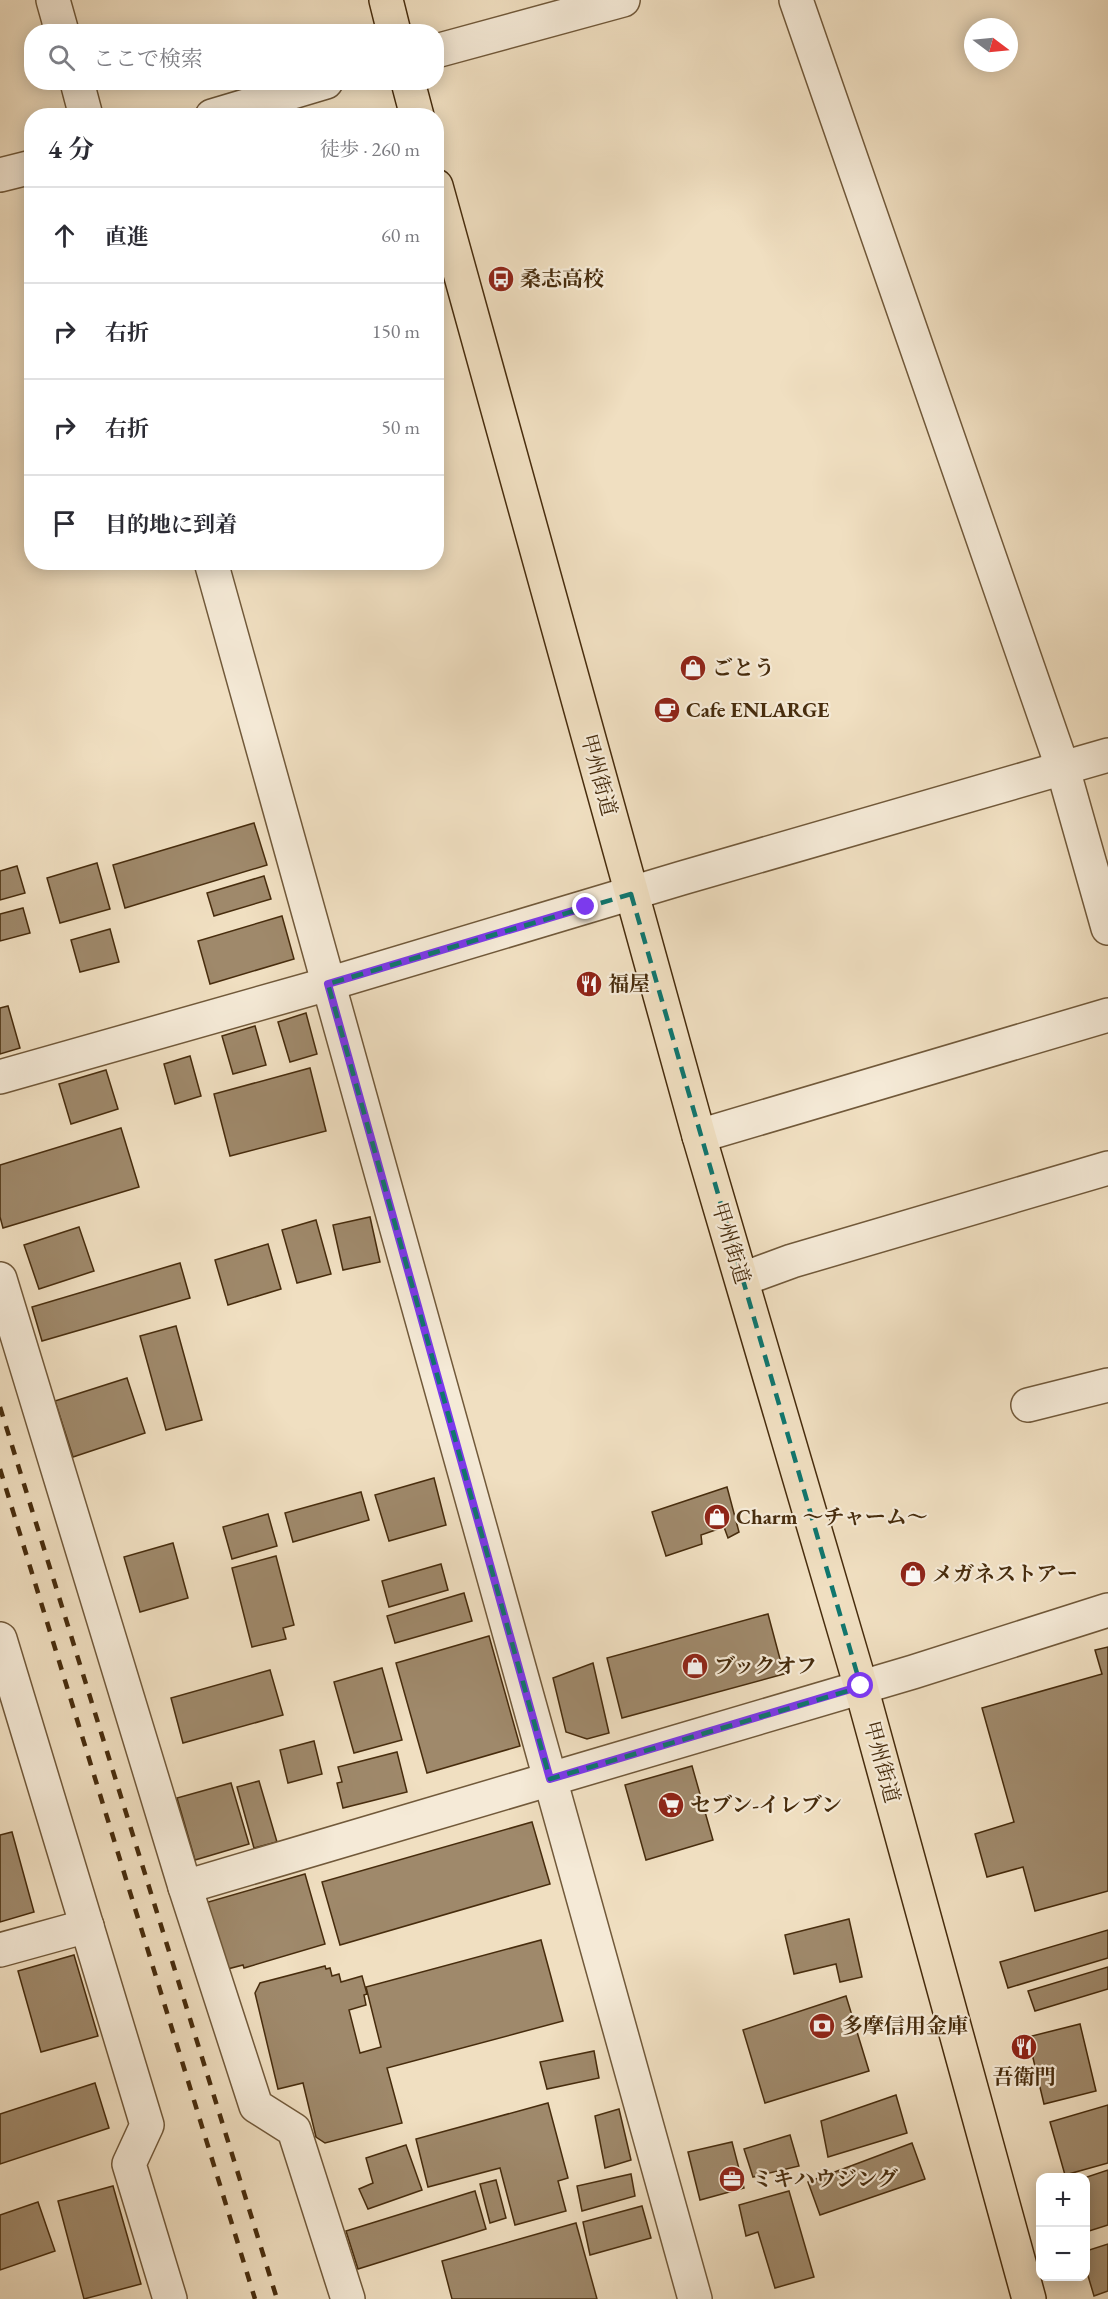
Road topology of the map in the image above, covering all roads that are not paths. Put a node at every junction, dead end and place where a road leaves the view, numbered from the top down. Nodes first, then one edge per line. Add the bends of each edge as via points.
1 (53, 0) edge
2 (386, 0) edge
3 (623, 0) edge
4 (796, 0) edge
5 (60, 24) edge
6 (392, 24) edge
7 (444, 49) edge
8 (79, 90) edge
9 (299, 90) edge
10 (410, 90) edge
11 (84, 108) edge
12 (239, 108) edge
13 (415, 108) edge
14 (24, 169) edge
15 (0, 175) edge
16 (444, 215) edge
17 (213, 570) edge
18 (1108, 755) edge
19 (1063, 769) junction
20 (631, 894) junction
21 (1108, 928) edge
22 (328, 984) junction
23 (1108, 1015) edge
24 (0, 1077) edge
25 (699, 1136) junction
26 (1108, 1168) edge
27 (0, 1279) edge
28 (743, 1279) junction
29 (1108, 1385) edge
30 (1028, 1405) dead end
31 (1108, 1610) edge
32 (0, 1639) edge
33 (861, 1686) junction
34 (550, 1779) junction
35 (185, 1887) junction
36 (87, 1926) junction
37 (0, 1950) edge
38 (170, 2299) edge
39 (348, 2299) edge
40 (695, 2299) edge
41 (1029, 2299) edge

1 - 5 street
2 - 6 highway
3 - 7 street
4 - 19 street
8 - 11 street
9 - 12 street
10 - 13 highway
14 - 15 street
16 - 20 highway, 甲州街道
17 - 22 street
18 - 19 street
19 - 20 street
19 - 21 street
20 - 22 street
20 - 25 highway, 甲州街道
22 - 24 street
22 - 34 street
23 - 25 street
25 - 28 highway, 甲州街道
26 - 28 street
27 - 35 street
28 - 33 highway, 甲州街道
29 - 30 street
31 - 33 street
32 - 36 street
33 - 34 street
33 - 41 highway, 甲州街道
34 - 35 street
34 - 40 street
35 - 39 street via 256,2106 294,2130
36 - 37 street
36 - 38 street via 147,2126 129,2164

